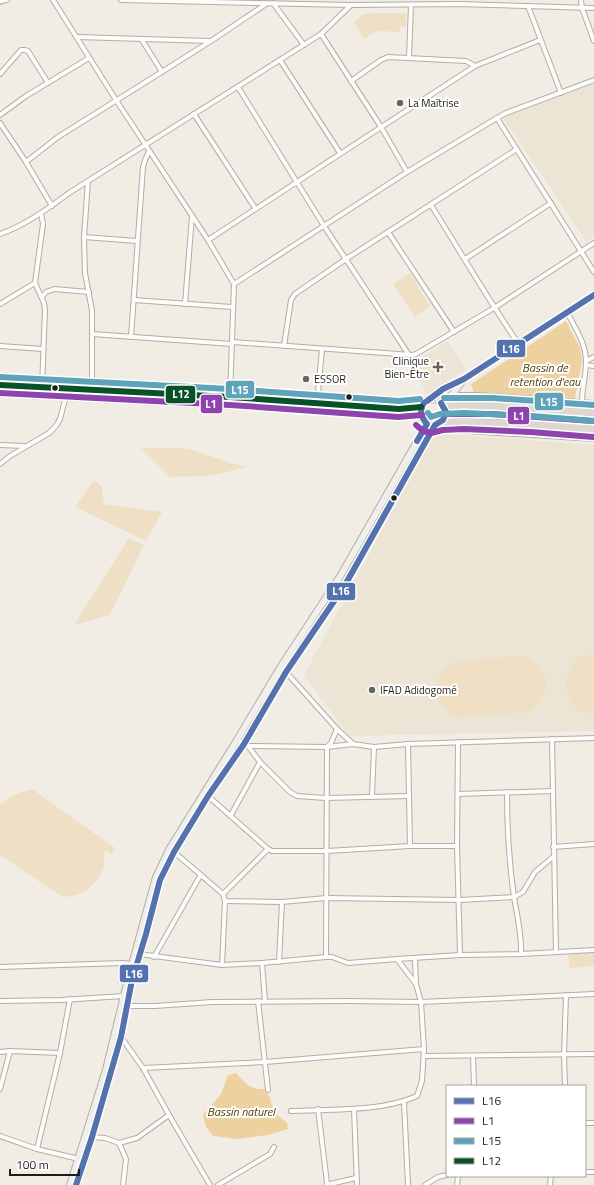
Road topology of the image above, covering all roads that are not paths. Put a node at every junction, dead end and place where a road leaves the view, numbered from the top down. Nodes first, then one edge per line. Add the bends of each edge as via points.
1 (7, 0) edge
2 (53, 0) edge
3 (120, 0) edge
4 (581, 0) edge
5 (0, 1) edge
6 (287, 1) edge
7 (458, 2) edge
8 (267, 3) junction
9 (273, 3) junction
10 (351, 5) junction
11 (411, 5) junction
12 (528, 6) junction
13 (582, 8) junction
14 (594, 8) edge
15 (321, 34) junction
16 (77, 37) junction
17 (142, 40) junction
18 (540, 40) junction
19 (211, 41) junction
20 (594, 41) edge
21 (304, 45) junction
22 (89, 58) junction
23 (409, 58) junction
24 (280, 60) junction
25 (475, 66) junction
26 (1, 70) edge
27 (162, 72) junction
28 (594, 80) edge
29 (351, 81) junction
30 (48, 83) junction
31 (238, 87) junction
32 (561, 93) junction
33 (116, 100) junction
34 (194, 114) junction
35 (0, 115) edge
36 (497, 118) junction
37 (0, 123) edge
38 (381, 127) junction
39 (145, 145) junction
40 (517, 149) junction
41 (150, 151) junction
42 (340, 153) junction
43 (26, 162) junction
44 (407, 172) junction
45 (88, 181) junction
46 (297, 181) junction
47 (551, 203) junction
48 (431, 205) junction
49 (52, 206) junction
50 (255, 208) junction
51 (41, 213) junction
52 (192, 216) junction
53 (324, 226) junction
54 (388, 232) junction
55 (0, 234) edge
56 (84, 237) junction
57 (208, 240) junction
58 (137, 241) junction
59 (594, 244) edge
60 (581, 252) junction
61 (346, 259) junction
62 (465, 259) junction
63 (594, 272) edge
64 (35, 284) junction
65 (234, 284) junction
66 (89, 292) junction
67 (594, 295) edge
68 (42, 297) junction
69 (134, 300) junction
70 (0, 304) edge
71 (185, 304) junction
72 (232, 307) junction
73 (494, 308) junction
74 (567, 312) junction
75 (454, 332) junction
76 (92, 334) junction
77 (131, 337) junction
78 (232, 343) junction
79 (518, 343) junction
80 (0, 346) edge
81 (284, 346) junction
82 (322, 348) junction
83 (43, 349) junction
84 (409, 355) junction
85 (594, 357) edge
86 (586, 363) junction
87 (594, 366) edge
88 (464, 378) junction
89 (0, 385) edge
90 (42, 387) junction
91 (92, 390) junction
92 (118, 391) junction
93 (0, 393) edge
94 (452, 395) junction
95 (41, 396) junction
96 (66, 396) junction
97 (230, 397) junction
98 (117, 400) junction
99 (427, 401) junction
100 (582, 402) junction
101 (317, 403) junction
102 (594, 403) edge
103 (444, 405) junction
104 (421, 407) junction
105 (594, 413) edge
106 (424, 421) junction
107 (436, 426) junction
108 (594, 429) edge
109 (594, 439) edge
110 (0, 445) edge
111 (25, 446) junction
112 (0, 464) edge
113 (283, 670) junction
114 (337, 729) junction
115 (594, 738) edge
116 (552, 739) junction
117 (238, 740) junction
118 (458, 742) junction
119 (353, 744) junction
120 (408, 744) junction
121 (246, 745) junction
122 (327, 747) junction
123 (374, 747) junction
124 (260, 762) junction
125 (553, 791) junction
126 (507, 792) junction
127 (458, 794) junction
128 (208, 796) junction
129 (372, 796) junction
130 (409, 796) junction
131 (326, 798) junction
132 (231, 815) junction
133 (594, 844) edge
134 (410, 846) junction
135 (457, 846) junction
136 (553, 847) junction
137 (268, 849) junction
138 (327, 851) junction
139 (174, 852) junction
140 (553, 857) junction
141 (200, 876) junction
142 (223, 894) junction
143 (514, 897) junction
144 (326, 898) junction
145 (460, 900) junction
146 (225, 901) junction
147 (282, 902) junction
148 (594, 950) edge
149 (556, 952) junction
150 (139, 954) junction
151 (522, 954) junction
152 (460, 955) junction
153 (154, 957) junction
154 (326, 957) junction
155 (415, 958) junction
156 (397, 959) junction
157 (278, 962) junction
158 (262, 963) junction
159 (132, 964) junction
160 (222, 965) junction
161 (0, 967) edge
162 (416, 984) junction
163 (594, 994) edge
164 (566, 995) junction
165 (124, 996) junction
166 (70, 999) junction
167 (0, 1001) edge
168 (265, 1001) junction
169 (258, 1002) junction
170 (421, 1002) junction
171 (125, 1006) junction
172 (121, 1037) junction
173 (424, 1049) junction
174 (10, 1051) junction
175 (0, 1052) edge
176 (60, 1053) junction
177 (564, 1054) junction
178 (594, 1054) edge
179 (424, 1056) junction
180 (473, 1056) junction
181 (264, 1062) junction
182 (143, 1068) junction
183 (474, 1085) edge
184 (565, 1085) edge
185 (0, 1089) edge
186 (268, 1090) dead end
187 (404, 1102) junction
188 (354, 1109) junction
189 (318, 1110) junction
190 (292, 1111) dead end
191 (169, 1115) junction
192 (0, 1136) edge
193 (92, 1137) junction
194 (119, 1143) junction
195 (274, 1147) dead end
196 (37, 1150) junction
197 (79, 1159) junction
198 (446, 1175) edge
199 (356, 1178) junction
200 (326, 1184) edge
201 (70, 1185) edge
202 (76, 1185) edge
203 (123, 1185) edge
204 (210, 1185) edge
205 (218, 1185) edge
206 (357, 1185) edge
207 (408, 1185) edge
208 (425, 1185) edge

1 - 5 street
2 - 16 street
3 - 8 street
4 - 13 street
6 - 9 street
6 - 10 street
7 - 11 street
7 - 12 street
8 - 9 street
8 - 19 street
9 - 21 street
10 - 11 street
10 - 15 street
11 - 23 street
12 - 13 street
12 - 18 street
13 - 14 street
13 - 20 street
15 - 21 street
15 - 29 street
16 - 17 street
16 - 22 street
17 - 19 street
17 - 27 street
18 - 25 street
18 - 32 street
19 - 27 street
21 - 24 street
22 - 30 street
22 - 33 street
23 - 25 street via 466,61
23 - 29 street via 385,58
24 - 31 street
24 - 42 street
25 - 38 street
26 - 30 street via 21,50 25,50
27 - 33 street
28 - 32 street
29 - 38 street
30 - 35 street
31 - 34 street
31 - 46 street
32 - 36 street
33 - 39 street
33 - 43 street via 58,137
34 - 39 street
34 - 50 street
36 - 40 street
36 - 44 street
37 - 43 street
38 - 42 street
38 - 44 street
39 - 41 street
39 - 45 street
40 - 47 street
40 - 48 street
41 - 52 street
41 - 58 street via 143,167
42 - 46 street
43 - 49 street
44 - 53 street
45 - 49 street
45 - 56 street
46 - 50 street
46 - 53 street
47 - 60 street
47 - 62 street
48 - 54 street
48 - 62 street
49 - 51 street
50 - 57 street
51 - 55 street via 13,230
51 - 64 street via 43,224
52 - 57 street
52 - 71 street
53 - 61 street
53 - 65 street
54 - 61 street
54 - 75 street
56 - 58 street
56 - 66 street via 85,273
57 - 65 street
58 - 69 street
59 - 60 street
60 - 63 street
60 - 73 street
61 - 81 street via 292,297
61 - 84 street
62 - 73 street
64 - 68 street
64 - 70 street
65 - 72 street
66 - 68 street via 54,289
66 - 76 street
67 - 74 main road
68 - 83 street via 46,310
69 - 71 street
69 - 77 street
71 - 72 street
72 - 78 street
73 - 75 street
73 - 79 street
74 - 79 main road
74 - 86 street via 582,339
75 - 84 street via 416,354
76 - 77 street
76 - 91 street
77 - 78 street
78 - 81 street
78 - 97 street
79 - 88 main road
80 - 83 street
81 - 82 street
82 - 84 street
82 - 101 street
83 - 90 street
85 - 86 street
86 - 87 street
86 - 100 street
88 - 94 main road
88 - 99 main road
89 - 90 highway
90 - 91 highway
90 - 95 highway
91 - 92 highway
92 - 97 highway
92 - 98 highway
93 - 95 highway
94 - 100 street
94 - 103 main road
95 - 96 highway
96 - 98 highway
96 - 111 street via 56,426 40,439
97 - 101 highway
98 - 106 highway via 370,412 418,416
99 - 103 highway via 434,400
99 - 104 highway
100 - 102 street
101 - 104 highway via 399,409
103 - 105 highway
103 - 107 highway via 446,414
104 - 106 highway via 420,413
106 - 107 highway
106 - 113 main road via 341,575
107 - 108 highway via 464,421
107 - 109 street via 451,430
107 - 113 main road via 345,585
110 - 111 street
111 - 112 street
113 - 114 street
113 - 117 main road
113 - 121 main road
114 - 119 street
114 - 122 street via 332,743
115 - 116 street
116 - 118 street
116 - 125 street
117 - 121 street
117 - 159 main road via 170,848 156,877
118 - 120 street
118 - 127 street
119 - 122 street
119 - 123 street
120 - 123 street
120 - 130 street
121 - 122 street
121 - 124 street
121 - 128 main road
122 - 131 street
123 - 129 street
124 - 131 street via 293,794
124 - 132 street
125 - 126 street
125 - 136 street
126 - 127 street
126 - 143 street
127 - 135 street
128 - 132 street
128 - 139 main road
129 - 130 street
129 - 131 street
130 - 134 street
131 - 138 street
132 - 137 street
133 - 136 street
134 - 135 street
134 - 138 street
135 - 145 street
136 - 140 street
137 - 138 street
137 - 142 street
138 - 144 street
139 - 141 street
139 - 150 main road via 160,880
140 - 143 street via 535,872 523,892
140 - 149 street
141 - 142 street
141 - 153 street
142 - 146 street
143 - 145 street
143 - 151 street
144 - 145 street
144 - 147 street
144 - 154 street
145 - 152 street
146 - 147 street
146 - 160 street
147 - 157 street
148 - 149 street
149 - 151 street
150 - 153 street
150 - 171 main road
151 - 152 street
152 - 155 street
153 - 160 street
154 - 156 street via 348,963
154 - 157 street
155 - 156 street
155 - 162 street
156 - 162 street
157 - 158 street
158 - 160 street
158 - 168 street
159 - 161 street
159 - 165 main road
162 - 170 street
163 - 164 street
164 - 170 street
164 - 177 street
165 - 166 street
165 - 171 main road
166 - 167 street
166 - 176 street
168 - 169 street
168 - 170 street
169 - 171 street
169 - 181 street
170 - 173 street
171 - 172 main road
171 - 197 main road
172 - 182 street
172 - 193 main road
173 - 179 street
173 - 181 street
174 - 175 street
174 - 176 street
174 - 185 street
176 - 196 street
177 - 178 street
177 - 180 street
177 - 184 street
179 - 180 street
179 - 187 street via 422,1081 417,1096
180 - 183 street
181 - 182 street
181 - 186 street
182 - 191 street
187 - 188 street
187 - 207 street
188 - 189 street
188 - 199 street
189 - 190 street
189 - 200 street
191 - 194 street via 137,1138
191 - 204 street
192 - 196 street
193 - 194 street
193 - 202 main road
194 - 203 street via 126,1159
195 - 205 street via 270,1154
196 - 197 street
197 - 201 main road
198 - 208 street
199 - 200 street
199 - 206 street

